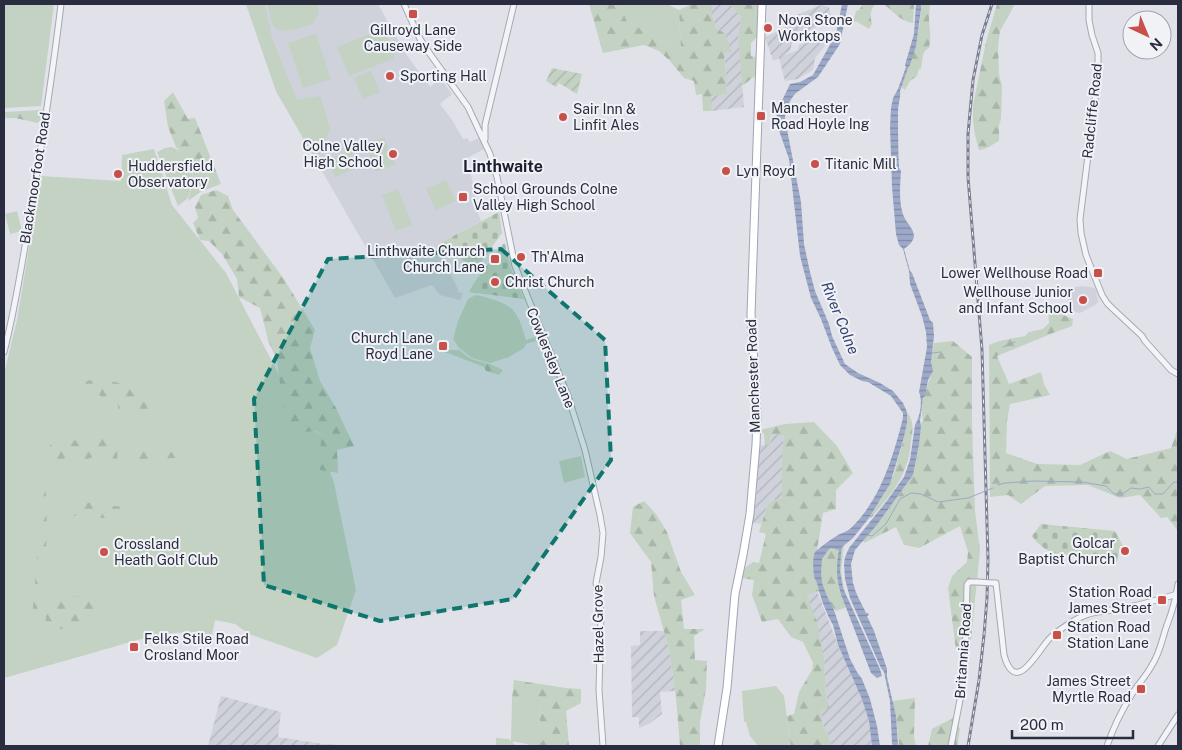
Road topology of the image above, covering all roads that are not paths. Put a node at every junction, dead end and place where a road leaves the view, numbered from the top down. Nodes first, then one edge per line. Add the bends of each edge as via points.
1 (61, 4) edge
2 (404, 4) edge
3 (514, 4) edge
4 (762, 4) edge
5 (1089, 4) edge
6 (485, 142) junction
7 (4, 352) edge
8 (1178, 374) edge
9 (585, 450) joint
10 (1178, 584) edge
11 (1177, 594) junction
12 (1178, 715) edge
13 (603, 746) edge
14 (718, 746) edge
15 (951, 746) edge
16 (1107, 746) edge
17 (1158, 746) edge

1 - 7 street, Blackmoorfoot Road via 37,174
2 - 6 street, Cowlersley Lane via 420,38 468,107
3 - 6 street via 485,125
4 - 14 main road, Manchester Road via 751,314 756,445 750,514 735,594
5 - 8 street, Radcliffe Road via 1089,20 1098,53 1098,76 1080,220 1086,255 1106,302
6 - 9 street, Cowlersley Lane via 492,156 515,266 568,396
9 - 13 street, Hazel Grove via 603,533 596,583 601,614 599,690
10 - 11 street
11 - 15 street, Britannia Road, bridge via 1084,615 1051,636 1032,662 1017,672 1006,665 994,583 969,582 965,667
11 - 16 street via 1158,654 1132,694
12 - 17 street

